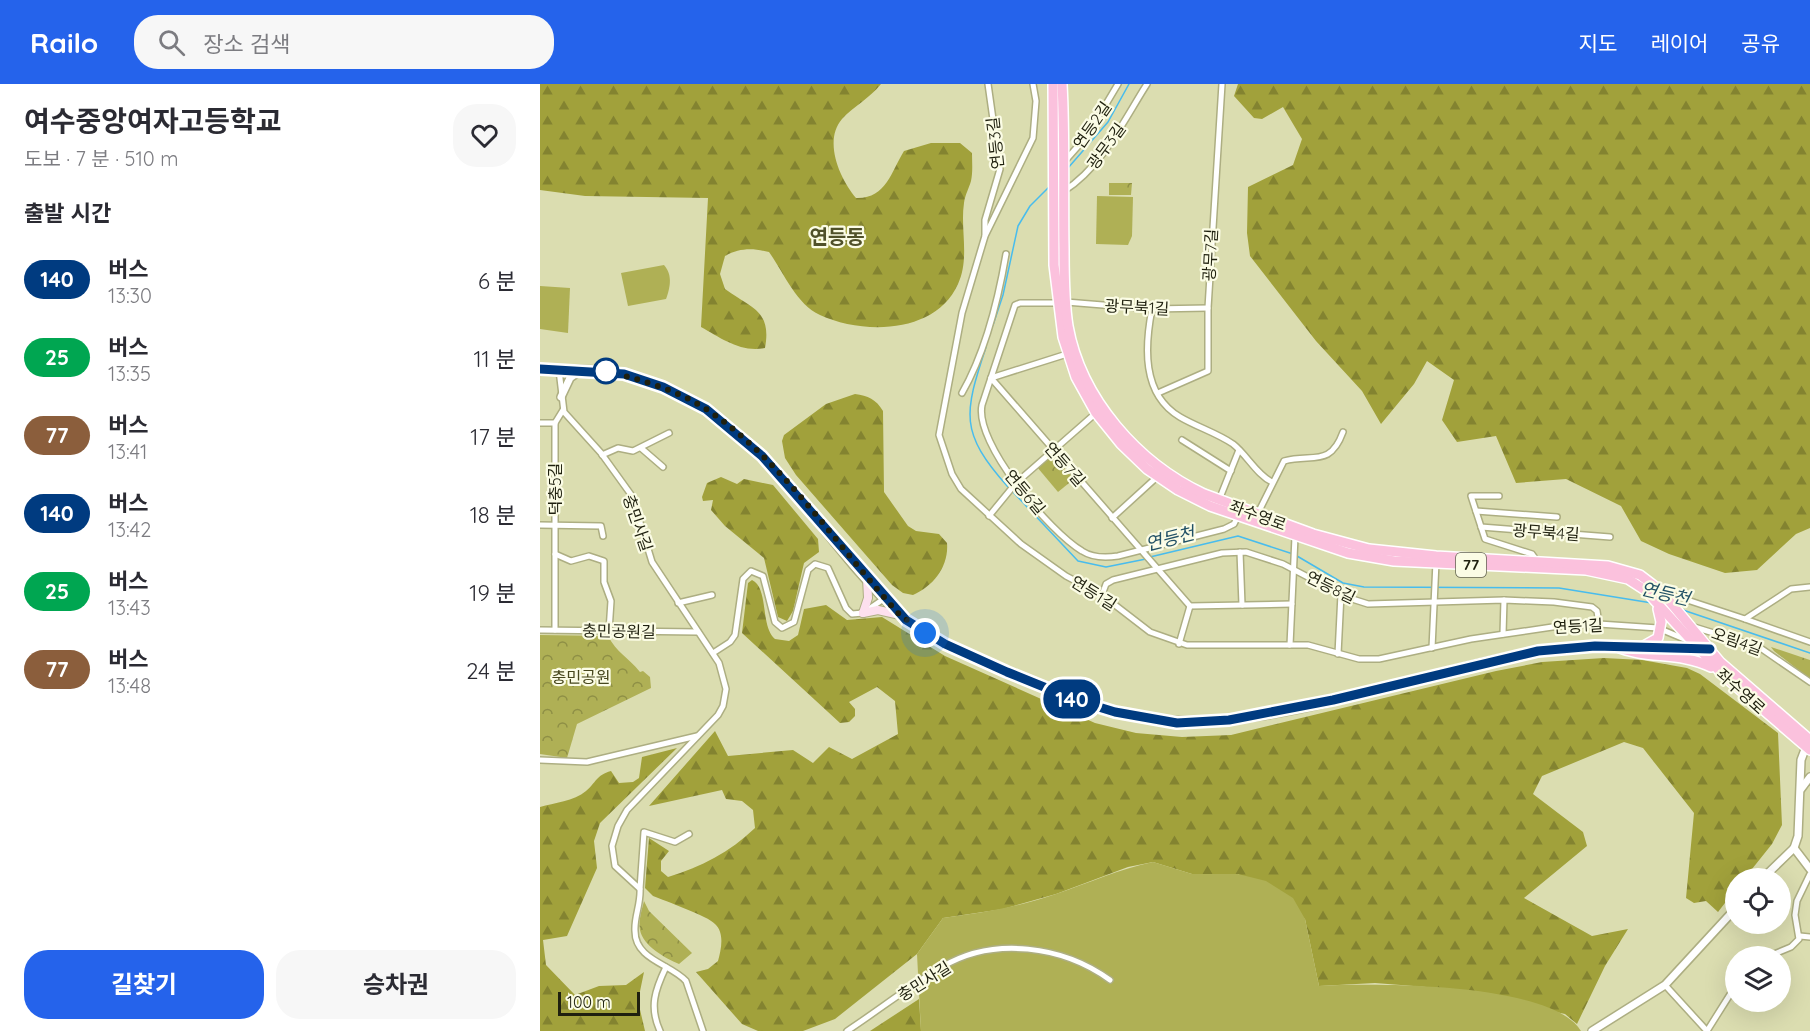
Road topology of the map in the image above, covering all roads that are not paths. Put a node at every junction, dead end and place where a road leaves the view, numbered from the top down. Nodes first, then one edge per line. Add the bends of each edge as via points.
1 (988, 84) edge
2 (1033, 84) edge
3 (1053, 84) edge
4 (1062, 84) edge
5 (1118, 84) edge
6 (1147, 84) edge
7 (1222, 84) edge
8 (1063, 163) junction
9 (1063, 192) junction
10 (1054, 198) junction
11 (985, 236) junction
12 (1006, 254) dead end
13 (1061, 303) junction
14 (1208, 308) junction
15 (1152, 309) junction
16 (1067, 354) junction
17 (540, 369) edge
18 (559, 370) junction
19 (581, 370) junction
20 (991, 378) junction
21 (962, 393) dead end
22 (1158, 393) junction
23 (561, 397) junction
24 (563, 410) junction
25 (1096, 413) junction
26 (540, 423) edge
27 (555, 423) junction
28 (1343, 432) dead end
29 (669, 433) dead end
30 (1182, 440) dead end
31 (640, 448) junction
32 (1054, 450) junction
33 (1239, 450) junction
34 (602, 455) junction
35 (663, 467) dead end
36 (1231, 471) junction
37 (1157, 477) junction
38 (1272, 482) junction
39 (1016, 483) junction
40 (1499, 496) dead end
41 (1219, 500) junction
42 (1476, 511) junction
43 (1234, 512) junction
44 (1257, 515) junction
45 (988, 516) junction
46 (1557, 517) dead end
47 (1112, 518) junction
48 (540, 525) edge
49 (555, 525) junction
50 (1481, 527) junction
51 (603, 536) dead end
52 (1610, 537) dead end
53 (1295, 539) junction
54 (1140, 550) junction
55 (1240, 552) junction
56 (555, 554) junction
57 (1537, 561) junction
58 (1435, 564) junction
59 (1294, 569) junction
60 (1157, 570) junction
61 (867, 578) junction
62 (1810, 587) edge
63 (1661, 591) junction
64 (1341, 594) junction
65 (712, 595) dead end
66 (1102, 595) junction
67 (885, 598) junction
68 (1504, 600) junction
69 (1654, 601) junction
70 (678, 603) junction
71 (1434, 603) junction
72 (1292, 604) junction
73 (1242, 605) junction
74 (1190, 606) junction
75 (863, 613) junction
76 (900, 615) junction
77 (1745, 619) junction
78 (1685, 620) junction
79 (1599, 624) junction
80 (1661, 626) junction
81 (540, 630) edge
82 (555, 630) junction
83 (609, 631) junction
84 (698, 632) junction
85 (1503, 634) junction
86 (1690, 642) junction
87 (1810, 642) edge
88 (1179, 644) junction
89 (1290, 645) junction
90 (1615, 646) junction
91 (1701, 646) junction
92 (1642, 647) junction
93 (1432, 648) junction
94 (713, 652) junction
95 (1338, 654) junction
96 (1719, 671) junction
97 (1810, 682) edge
98 (699, 736) junction
99 (1808, 746) edge
100 (540, 760) edge
101 (1810, 777) edge
102 (1801, 789) junction
103 (689, 834) dead end
104 (1794, 848) junction
105 (1773, 868) edge
106 (1810, 868) edge
107 (1810, 874) edge
108 (640, 889) junction
109 (1725, 920) edge
110 (1800, 936) junction
111 (1810, 937) edge
112 (1791, 947) edge
113 (666, 966) junction
114 (1110, 980) dead end
115 (1665, 985) junction
116 (1725, 1002) edge
117 (660, 1031) edge
118 (703, 1031) edge
119 (847, 1031) edge
120 (1592, 1031) edge
121 (1707, 1031) edge

1 - 11 street, 연등3길 via 1000,169
2 - 11 street, 연등1길 via 1033,138
3 - 10 main road, 좌수영로
4 - 8 main road
5 - 8 street, 연등2길 via 1087,136
6 - 9 street, 광무3길 via 1102,152 1079,180
7 - 14 street, 광무7길
8 - 9 main road, 좌수영로
9 - 10 street, 광무3길
9 - 13 main road, 좌수영로 / 77
10 - 13 main road, 좌수영로 / 77
11 - 45 street, 연등1길 via 962,313 939,437 956,482
12 - 21 street via 988,328
13 - 15 street, 광무북1길
13 - 16 main road, 좌수영로 / 77
13 - 20 street, 연등6길 via 1015,305
13 - 41 main road, 좌수영로 / 77 via 1080,367 1113,421 1165,472
14 - 15 street, 광무북1길
14 - 22 street, 광무7길 via 1208,372
15 - 22 street via 1146,348
16 - 20 street
16 - 25 main road, 좌수영로 / 77
17 - 18 street
18 - 19 street
18 - 23 street
19 - 23 street via 570,378
19 - 61 street via 639,378 706,409 762,456
20 - 32 street, 연등7길
20 - 39 street, 연등6길 via 981,420 995,456
22 - 33 street via 1179,416
23 - 24 street
24 - 27 street
24 - 34 street, 충민사길
25 - 32 street
25 - 37 main road, 좌수영로 / 77 via 1121,444
26 - 27 street
27 - 49 street, 덕충5길
28 - 38 street via 1336,449 1327,455 1285,460
29 - 31 street
30 - 36 street
31 - 34 street via 618,448
31 - 35 street
32 - 39 street
32 - 47 street, 연등7길
33 - 36 street
33 - 38 street
34 - 70 street, 충민사길 via 632,496 648,554
36 - 41 street
37 - 43 main road, 좌수영로 / 77 via 1190,496
37 - 47 street
38 - 44 street
39 - 45 street
39 - 54 street, 연등6길 via 1061,534 1082,551 1106,557
40 - 42 street via 1471,496
41 - 43 main road, 좌수영로 / 77
42 - 46 street
42 - 50 street
43 - 44 main road, 좌수영로 / 77
43 - 53 main road, 좌수영로 / 77
43 - 54 street, 연등6길 via 1234,524 1224,529
44 - 58 main road, 좌수영로 / 77 via 1347,544
45 - 66 street, 연등1길 via 1066,576
47 - 54 street, 연등7길
48 - 49 street
49 - 51 street via 601,526
49 - 56 street, 덕충5길
50 - 52 street, 광무북4길
50 - 57 street, 광무북4길 via 1487,541 1532,554
53 - 58 main road, 좌수영로 / 77 via 1367,557
53 - 59 street
54 - 60 street, 연등7길
55 - 59 street, 연등8길
55 - 60 street, 연등8길
55 - 73 street
56 - 82 street, 덕충5길
56 - 83 street via 571,561 591,556 604,561 604,581 611,601
57 - 58 main road, 좌수영로 / 77
57 - 63 main road, 좌수영로 / 77 via 1620,568 1640,575
58 - 69 main road, 좌수영로 / 77 via 1594,571 1628,579
58 - 71 street
59 - 64 street, 연등8길
59 - 72 street
60 - 66 street, 연등8길 via 1108,582
60 - 74 street
61 - 67 street
61 - 75 main road via 868,598
62 - 77 street via 1791,589
63 - 77 street
63 - 78 main road, 77
64 - 71 street, 연등8길 via 1378,604
64 - 95 street
65 - 70 street
66 - 88 street, 연등1길 via 1150,632
67 - 75 street
67 - 76 street
68 - 71 street, 연등8길
68 - 79 street, 연등8길 via 1590,606 1597,611
68 - 85 street
69 - 78 main road via 1658,600 1674,618
69 - 80 main road
69 - 86 main road, 좌수영로 / 77
70 - 84 street, 충민사길
71 - 93 street
72 - 73 street
72 - 89 street
73 - 74 street
74 - 88 street
75 - 76 main road via 875,610
75 - 94 street via 848,611 828,568 815,564 808,570 794,622 781,627 775,622 763,576 751,571 743,579 735,635
76 - 90 street via 945,644 1076,700 1130,716 1177,723 1262,715 1531,652
77 - 87 street
78 - 91 main road, 좌수영로 / 77
78 - 97 street, 오림4길 via 1759,647
79 - 80 street, 연등1길
79 - 85 street, 연등1길
80 - 86 street, 연등1길
80 - 92 main road via 1658,638
81 - 82 street, 충민공원길
82 - 83 street, 충민공원길
83 - 84 street, 충민공원길
84 - 94 street, 충민사길
85 - 93 street, 연등1길
86 - 91 main road, 좌수영로 / 77
88 - 89 street, 연등1길
89 - 95 street, 연등1길 via 1314,646
90 - 92 street
90 - 96 main road via 1632,652 1674,655
91 - 92 street
91 - 96 main road, 좌수영로 / 77
91 - 99 main road, 좌수영로 / 77 via 1710,649
93 - 95 street, 연등1길 via 1379,660
94 - 98 street, 충민사길 via 724,677 725,698 720,712
96 - 99 main road, 좌수영로 / 77
98 - 100 street via 587,762
98 - 108 street, 충민사길 via 627,810 618,826 612,852 615,866
99 - 102 street via 1801,760
101 - 102 street
102 - 104 street
103 - 108 street via 674,842 644,832
104 - 105 street
104 - 106 street
107 - 110 street via 1796,905
108 - 113 street via 636,942 651,959
109 - 115 street
110 - 111 street
110 - 112 street
113 - 117 street via 653,1001
113 - 118 street via 686,981
114 - 119 street, 충민사길 via 1076,960 1053,953 1012,948 989,951 943,966
115 - 120 street
115 - 121 street
116 - 121 street

